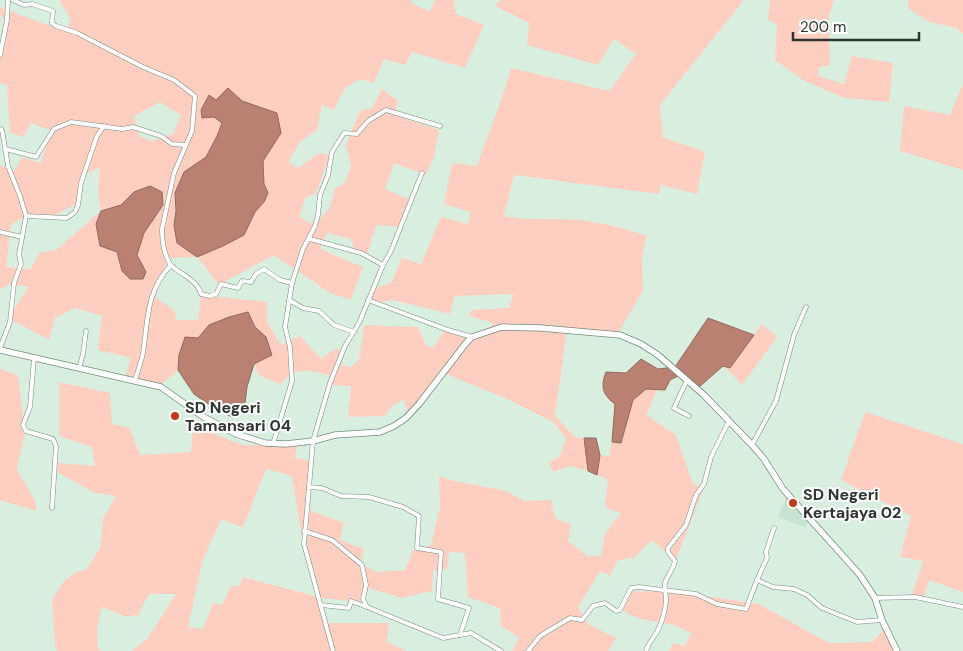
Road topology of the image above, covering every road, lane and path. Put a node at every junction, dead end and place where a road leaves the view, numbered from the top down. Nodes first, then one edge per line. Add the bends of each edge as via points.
1 (8, 0) edge
2 (12, 0) edge
3 (0, 6) edge
4 (6, 7) junction
5 (0, 55) edge
6 (104, 126) junction
7 (440, 126) dead end
8 (0, 129) edge
9 (186, 145) junction
10 (6, 149) junction
11 (422, 173) dead end
12 (26, 216) junction
13 (0, 232) edge
14 (22, 237) junction
15 (310, 239) junction
16 (171, 265) junction
17 (383, 265) junction
18 (292, 283) junction
19 (289, 300) junction
20 (368, 300) junction
21 (806, 307) dead end
22 (86, 331) dead end
23 (354, 332) junction
24 (472, 337) junction
25 (0, 349) edge
26 (34, 358) junction
27 (80, 368) junction
28 (135, 380) junction
29 (687, 380) junction
30 (689, 416) dead end
31 (729, 420) junction
32 (313, 441) junction
33 (273, 444) junction
34 (752, 444) junction
35 (309, 487) junction
36 (52, 508) dead end
37 (774, 528) dead end
38 (304, 531) junction
39 (757, 580) junction
40 (664, 591) junction
41 (875, 598) junction
42 (321, 605) junction
43 (367, 607) junction
44 (963, 607) edge
45 (882, 620) junction
46 (460, 635) junction
47 (333, 651) edge
48 (500, 651) edge
49 (528, 651) edge
50 (646, 651) edge
51 (897, 651) edge

1 - 4 street
2 - 9 street via 53,11 52,23 56,26 174,80 195,96 192,131
3 - 4 street
4 - 5 street via 7,20
6 - 9 street via 133,127 161,136 172,144
6 - 10 street via 71,122 62,126 54,130 36,157
6 - 12 street via 88,159 75,212 67,218
7 - 15 street via 386,110 368,121 357,134 344,133 332,152
8 - 10 street
9 - 16 street via 174,173 162,229
10 - 12 street via 8,166
11 - 17 street
12 - 14 street
13 - 14 street
14 - 25 street via 21,264 14,284 10,322
15 - 17 street via 361,253
15 - 18 street via 303,249
16 - 18 street via 193,280 201,294 210,296 216,294 221,284 238,288 242,281 251,282 264,269 280,280
16 - 28 street via 154,289 148,305 142,356
17 - 20 street
18 - 19 street
19 - 23 street via 303,308 319,311 334,324
19 - 33 street via 285,327 292,381
20 - 23 street
20 - 24 street
21 - 34 street via 794,334 776,401
22 - 27 street
23 - 32 street via 330,383
24 - 29 street via 502,327 620,335 658,355
24 - 32 street via 419,404 394,426 380,432
25 - 26 street
26 - 27 street
26 - 36 street via 30,407 23,425 26,431 53,439 56,446
27 - 28 street
28 - 33 street via 161,387 207,419 236,434
29 - 30 street via 674,408
29 - 31 street
31 - 34 street
31 - 40 street via 711,457 704,484 696,495 686,525 668,548 674,561
32 - 33 street
32 - 35 street
34 - 41 street via 784,489 860,575
35 - 38 street
35 - 46 street via 322,488 341,496 369,497 419,516 417,548 441,552 438,598 469,608
37 - 39 street via 767,558
38 - 42 street via 305,550
38 - 43 street via 332,540 362,565 366,585 363,599
39 - 40 street via 746,609 716,604 696,594
39 - 45 street via 773,587 794,589 822,608 857,622
40 - 49 street via 631,588 620,610 616,611 605,603 593,606 582,620 570,618 540,636
40 - 50 street via 666,599 662,620
41 - 44 street via 915,598
41 - 45 street
42 - 43 street via 349,608 351,601
42 - 47 street
43 - 46 street via 443,638
45 - 51 street
46 - 48 street via 470,633

